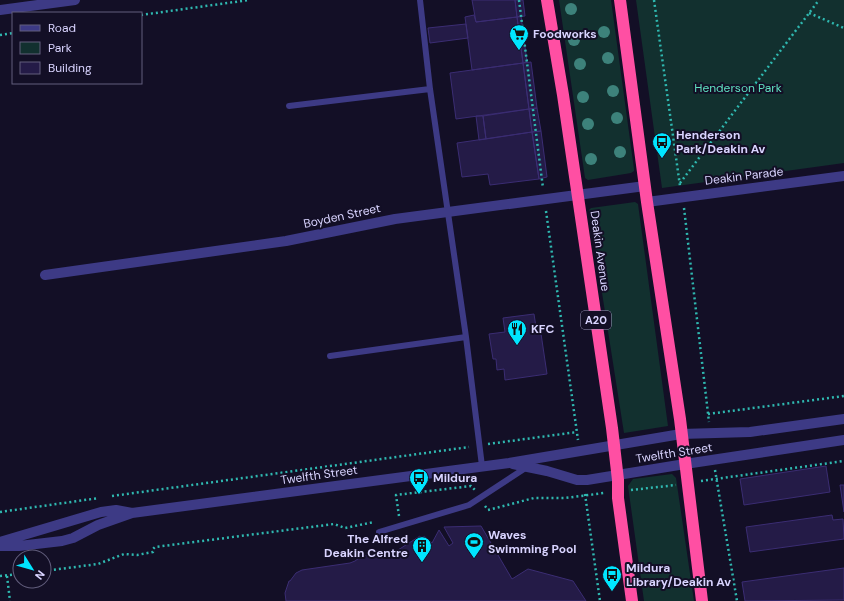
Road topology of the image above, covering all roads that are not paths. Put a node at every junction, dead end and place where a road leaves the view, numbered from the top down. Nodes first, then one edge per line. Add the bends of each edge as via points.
1 (75, 0) edge
2 (420, 0) edge
3 (547, 0) edge
4 (620, 0) edge
5 (0, 10) edge
6 (430, 89) junction
7 (289, 106) dead end
8 (844, 176) edge
9 (645, 186) junction
10 (577, 195) junction
11 (647, 202) junction
12 (448, 212) junction
13 (45, 275) dead end
14 (466, 337) junction
15 (330, 356) dead end
16 (844, 419) edge
17 (681, 434) junction
18 (844, 440) edge
19 (614, 445) junction
20 (509, 463) junction
21 (685, 464) junction
22 (482, 466) junction
23 (527, 467) junction
24 (618, 476) junction
25 (132, 513) junction
26 (379, 532) dead end
27 (0, 542) edge
28 (0, 546) edge
29 (632, 601) edge
30 (702, 601) edge

1 - 5 street
2 - 6 lane
3 - 10 highway, Deakin Avenue / A20
4 - 9 highway
6 - 7 lane
6 - 12 lane
8 - 11 street, Deakin Parade
9 - 10 street, Boyden Street
9 - 11 highway
10 - 12 street, Boyden Street via 544,194
10 - 19 highway, Deakin Avenue / A20
11 - 17 highway
12 - 13 street, Boyden Street via 366,224 286,241
12 - 14 lane
14 - 15 lane
14 - 22 lane
16 - 17 street, Twelfth Street via 750,432
17 - 19 street, Twelfth Street
17 - 21 highway
18 - 21 street, Twelfth Street
19 - 20 street, Twelfth Street
19 - 24 highway, Deakin Avenue / A20
20 - 22 street, Twelfth Street
20 - 23 street, Twelfth Street
21 - 24 street, Twelfth Street
21 - 30 highway
22 - 25 street, Twelfth Street
23 - 24 street, Twelfth Street via 572,479
23 - 26 lane via 469,504
24 - 29 highway, Deakin Avenue / A20 via 617,492
25 - 27 street, Twelfth Street via 116,510 101,512
25 - 28 street, Twelfth Street via 62,541

